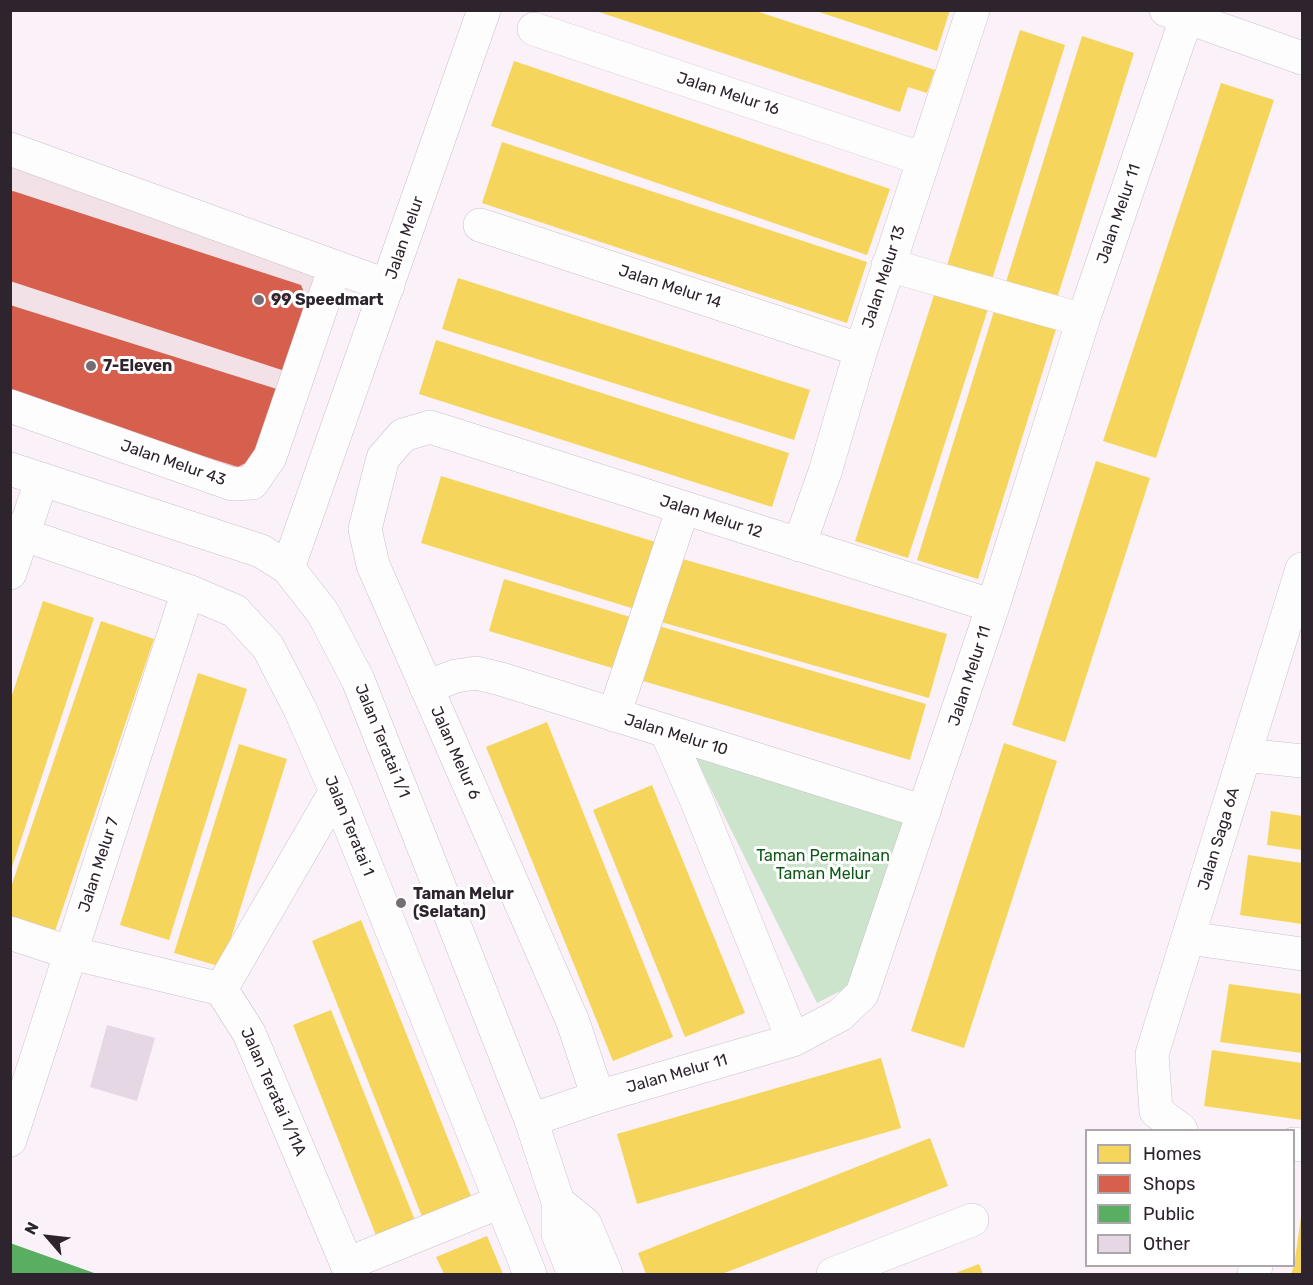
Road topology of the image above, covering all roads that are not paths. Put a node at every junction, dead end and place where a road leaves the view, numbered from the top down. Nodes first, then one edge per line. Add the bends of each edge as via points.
1 (484, 10) edge
2 (973, 10) edge
3 (1181, 13) edge
4 (534, 29) dead end
5 (1302, 58) edge
6 (10, 149) edge
7 (923, 159) junction
8 (480, 225) dead end
9 (888, 265) junction
10 (335, 267) junction
11 (388, 286) junction
12 (1083, 320) junction
13 (861, 350) junction
14 (10, 406) edge
15 (430, 427) joint
16 (10, 469) edge
17 (42, 479) junction
18 (683, 508) junction
19 (17, 532) edge
20 (799, 545) junction
21 (288, 568) junction
22 (1302, 569) edge
23 (10, 573) edge
24 (188, 591) junction
25 (993, 606) junction
26 (426, 687) junction
27 (614, 716) junction
28 (667, 733) junction
29 (1245, 755) junction
30 (1302, 761) edge
31 (336, 791) junction
32 (924, 812) junction
33 (10, 933) edge
34 (1188, 938) junction
35 (71, 953) junction
36 (1302, 954) edge
37 (221, 989) junction
38 (793, 1040) junction
39 (598, 1097) junction
40 (531, 1120) junction
41 (1168, 1121) edge
42 (13, 1124) edge
43 (500, 1202) junction
44 (558, 1202) junction
45 (972, 1220) dead end
46 (349, 1269) edge
47 (530, 1275) edge
48 (574, 1275) edge
49 (606, 1275) edge
50 (833, 1275) edge

1 - 11 street, Jalan Melur
2 - 7 street, Jalan Melur 13
3 - 5 street
3 - 12 street, Jalan Melur 11
4 - 7 street, Jalan Melur 16
6 - 10 street
7 - 9 street, Jalan Melur 13
8 - 13 street, Jalan Melur 14
9 - 12 street
9 - 13 street, Jalan Melur 13
10 - 11 street
10 - 14 street, Jalan Melur 43 via 270,457 252,483 232,484
11 - 21 street, Jalan Melur
12 - 25 street, Jalan Melur 11
13 - 20 street, Jalan Melur 13
15 - 18 street, Jalan Melur 12
15 - 26 street, Jalan Melur 6 via 403,435 383,458 365,528 373,565
16 - 17 street, Jalan Teratai 1/1
17 - 19 street
17 - 21 street, Jalan Teratai 1/1 via 261,551
18 - 20 street, Jalan Melur 12
18 - 27 street
19 - 23 street
19 - 24 street, Jalan Teratai 1
20 - 25 street, Jalan Melur 12
21 - 40 street, Jalan Teratai 1/1 via 323,613 358,680
22 - 29 street, Jalan Saga 6A
24 - 31 street, Jalan Teratai 1 via 235,610 268,647
24 - 35 street, Jalan Melur 7
25 - 32 street, Jalan Melur 11
26 - 27 street, Jalan Melur 10 via 456,676 476,674
26 - 39 street, Jalan Melur 6 via 573,1022
27 - 28 street, Jalan Melur 10
28 - 32 street, Jalan Melur 10
28 - 38 street
29 - 30 street
29 - 34 street, Jalan Saga 6A
31 - 37 street
31 - 43 street, Jalan Teratai 1
32 - 38 street, Jalan Melur 11 via 862,994 840,1015
33 - 35 street
34 - 36 street
34 - 41 street, Jalan Saga 6A via 1152,1054
35 - 37 street
35 - 42 street, Jalan Melur 7
37 - 46 street, Jalan Teratai 1/11A via 249,1034
38 - 39 street, Jalan Melur 11
39 - 40 street, Jalan Melur 11
40 - 44 street, Jalan Teratai 1/1
43 - 46 street
43 - 47 street, Jalan Teratai 1
44 - 48 street, Jalan Teratai 1/1 via 558,1234
44 - 49 street via 585,1224
45 - 50 street

